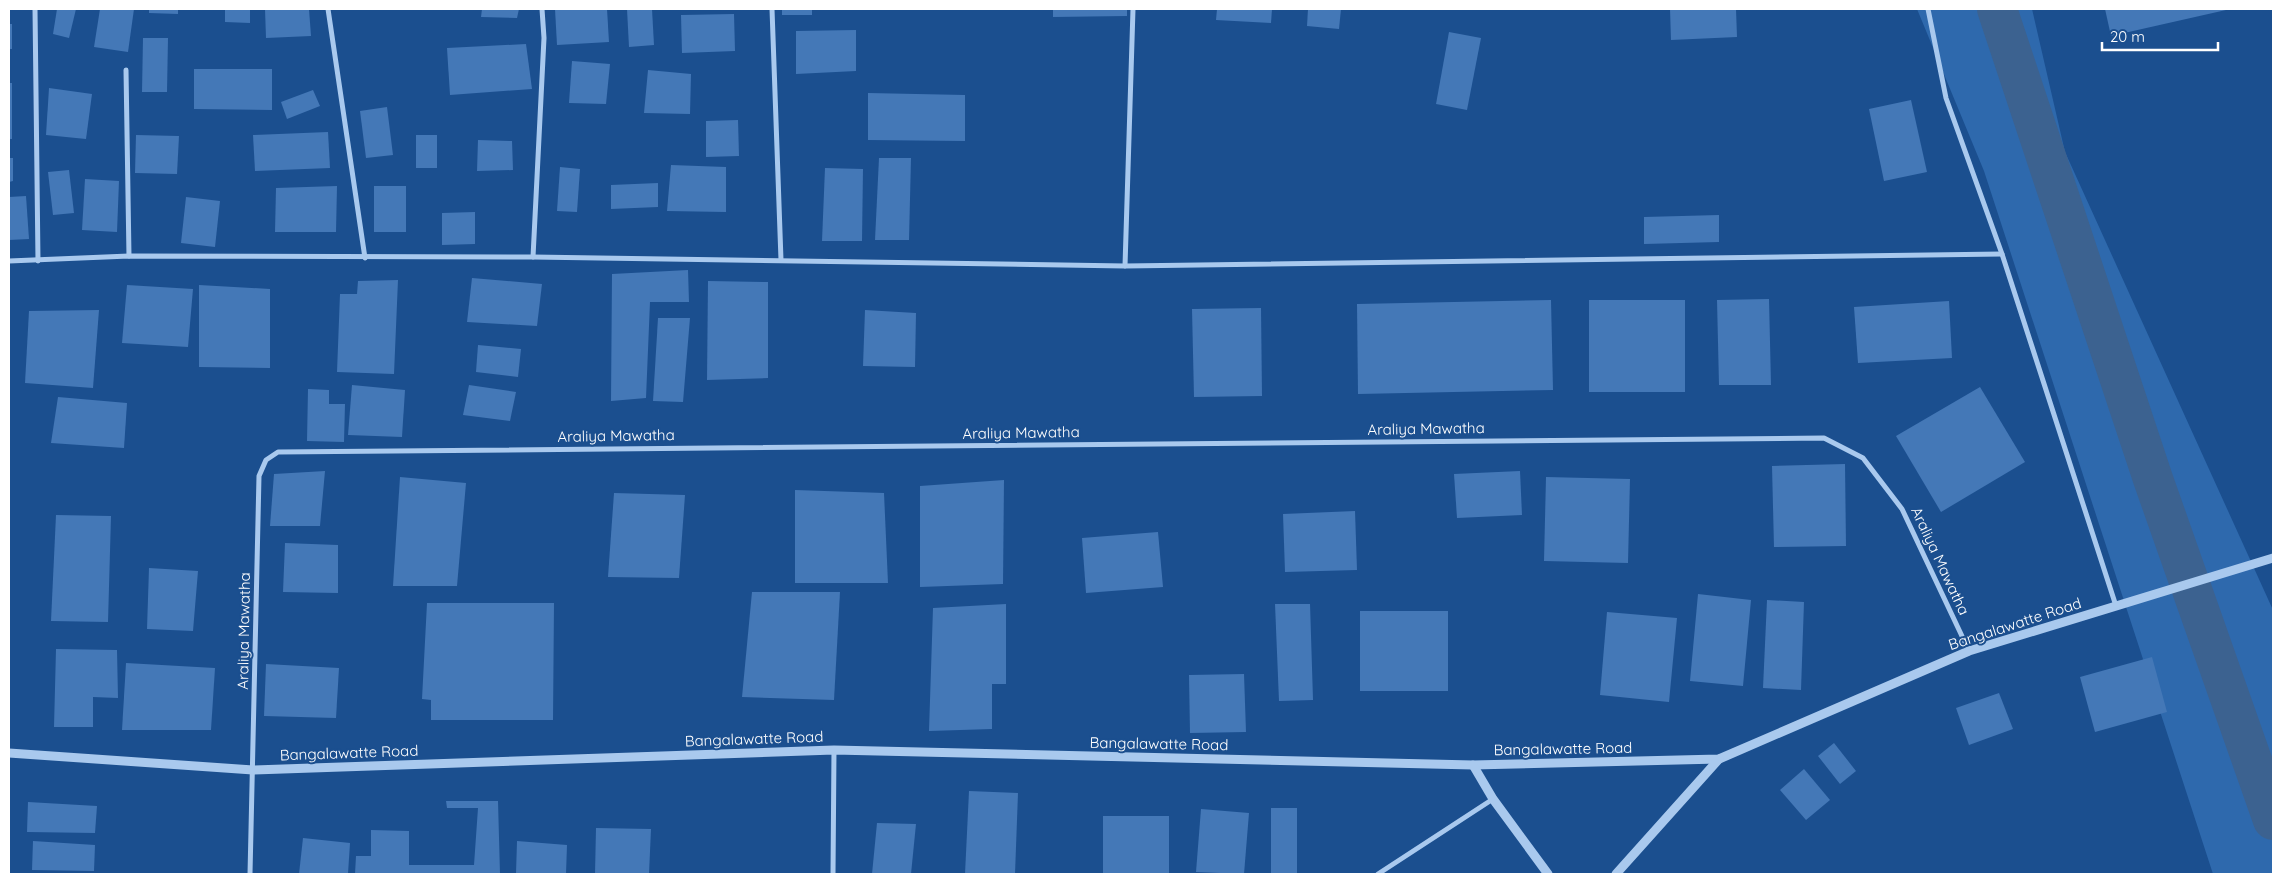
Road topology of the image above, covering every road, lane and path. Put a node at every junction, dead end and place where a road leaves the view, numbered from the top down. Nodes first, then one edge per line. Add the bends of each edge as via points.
1 (35, 9) edge
2 (328, 9) edge
3 (542, 9) edge
4 (772, 9) edge
5 (1133, 9) edge
6 (1928, 9) edge
7 (126, 70) dead end
8 (2002, 254) junction
9 (129, 256) junction
10 (533, 257) junction
11 (365, 258) junction
12 (781, 260) junction
13 (9, 261) edge
14 (38, 261) junction
15 (1125, 266) junction
16 (2273, 558) edge
17 (2116, 607) junction
18 (1969, 651) junction
19 (834, 750) junction
20 (9, 753) edge
21 (1719, 759) junction
22 (1473, 765) junction
23 (253, 770) junction
24 (1493, 798) junction
25 (250, 874) edge
26 (833, 874) edge
27 (1378, 874) edge
28 (1548, 874) edge
29 (1616, 874) edge

1 - 14 street
2 - 11 street
3 - 10 street via 544,38
4 - 12 street
5 - 15 street
6 - 8 street via 1946,98
7 - 9 street
8 - 15 street
8 - 17 street
9 - 11 street
9 - 14 street
10 - 11 street
10 - 12 street
12 - 15 street
13 - 14 street
16 - 17 street, Bangalawatte Road
17 - 18 street, Bangalawatte Road
18 - 21 street, Bangalawatte Road
18 - 23 street, Araliya Mawatha via 1902,509 1863,458 1824,438 278,452 266,460 259,476
19 - 22 street, Bangalawatte Road
19 - 23 street, Bangalawatte Road
19 - 26 street
20 - 23 street, Bangalawatte Road
21 - 22 street, Bangalawatte Road
21 - 29 street
22 - 24 street
23 - 25 street, Araliya Mawatha
24 - 27 street
24 - 28 street

